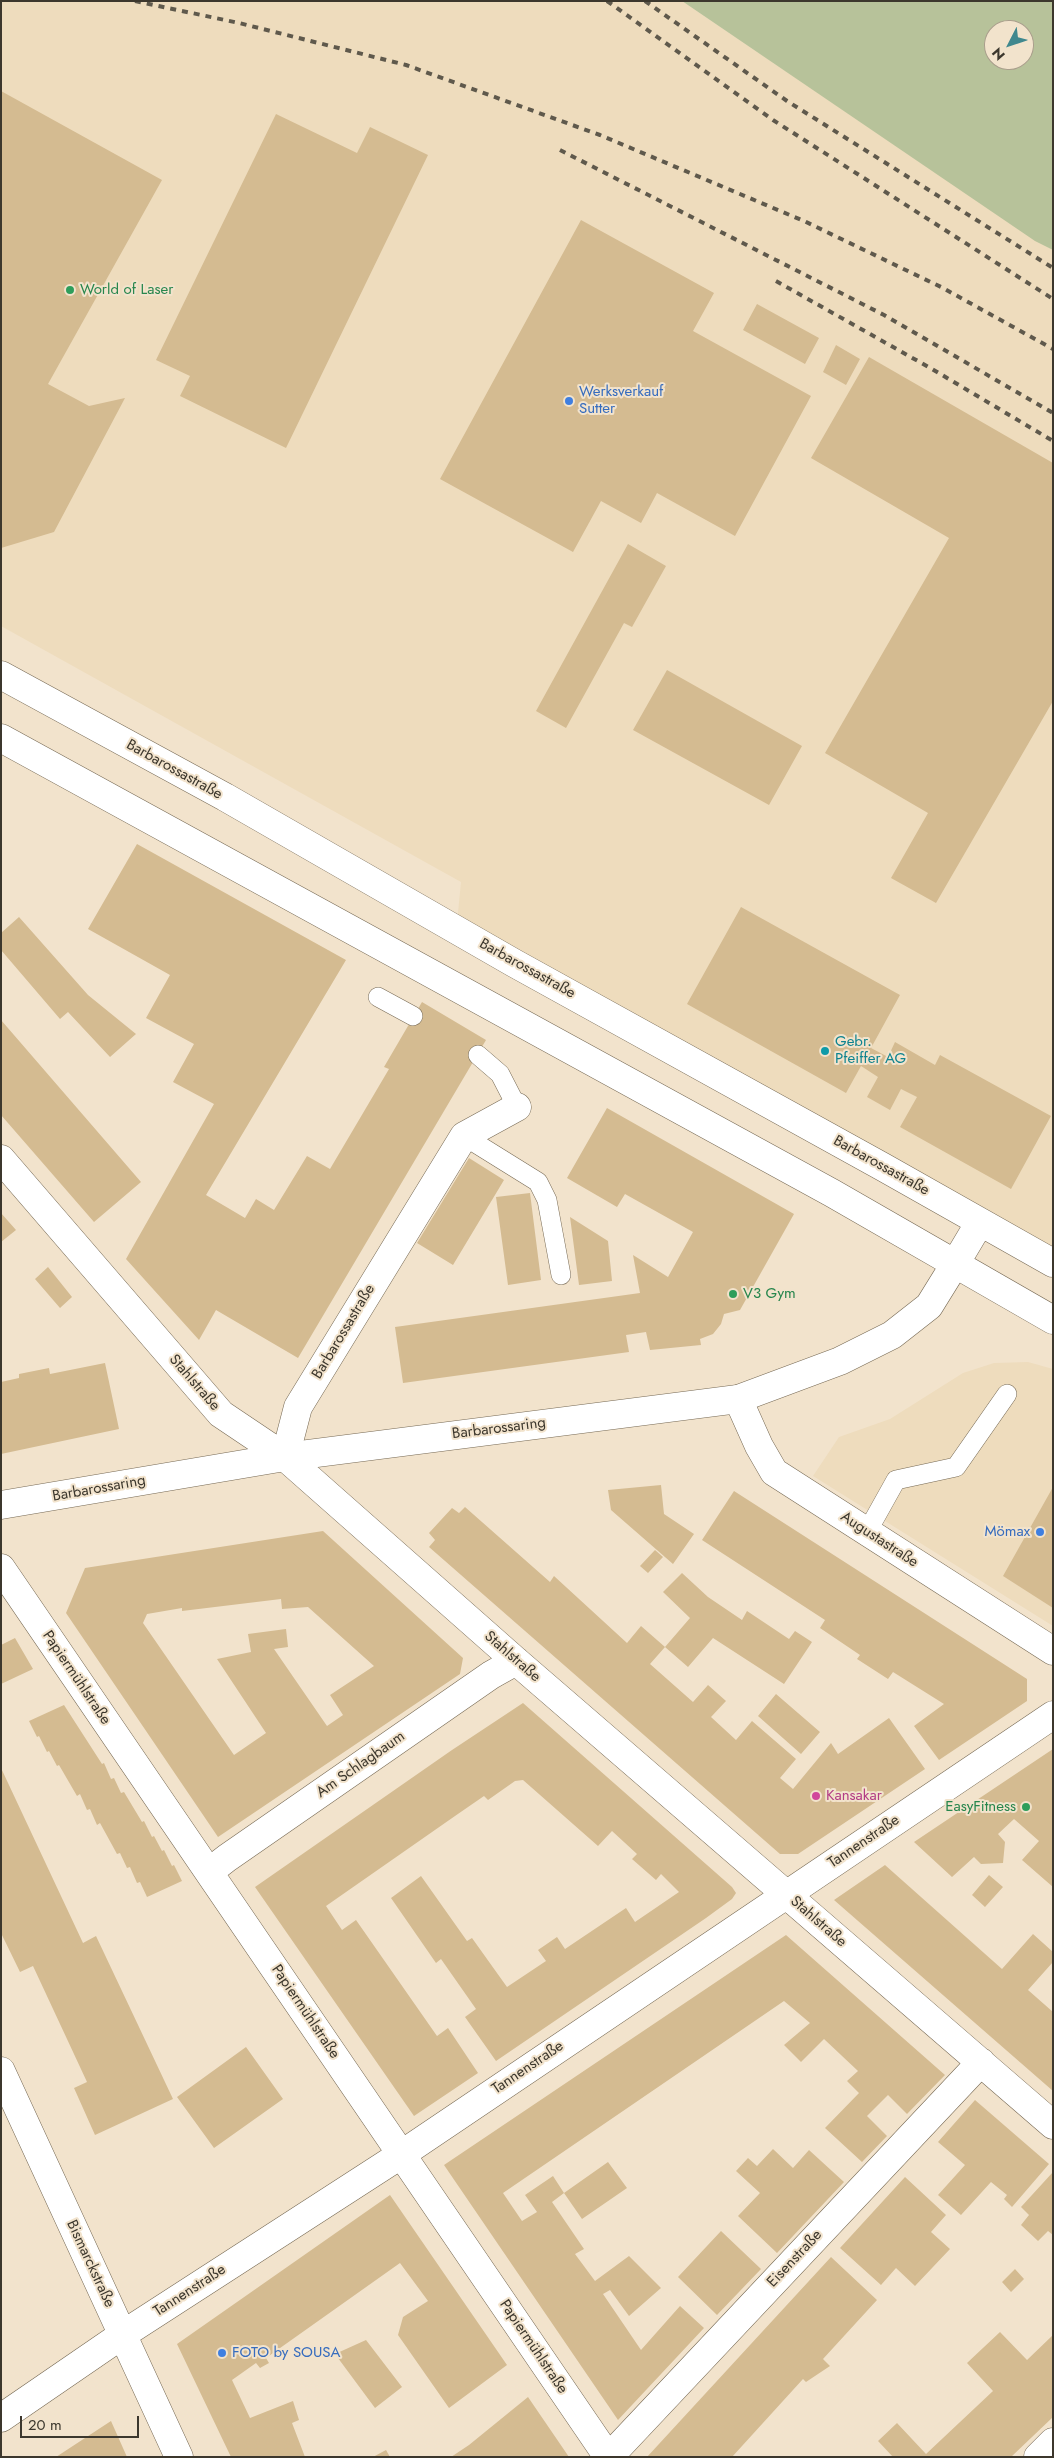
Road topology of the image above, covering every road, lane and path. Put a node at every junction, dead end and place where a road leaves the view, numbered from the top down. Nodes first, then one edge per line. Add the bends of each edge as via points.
1 (1, 675) edge
2 (1, 738) edge
3 (378, 996) dead end
4 (413, 1016) dead end
5 (478, 1055) dead end
6 (517, 1107) joint
7 (464, 1136) junction
8 (1, 1159) edge
9 (980, 1222) junction
10 (1053, 1263) edge
11 (955, 1264) junction
12 (561, 1275) dead end
13 (1053, 1320) edge
14 (1007, 1394) dead end
15 (738, 1398) junction
16 (285, 1457) junction
17 (1, 1505) edge
18 (867, 1532) junction
19 (1, 1568) edge
20 (1053, 1651) edge
21 (516, 1661) junction
22 (1053, 1715) edge
23 (210, 1872) junction
24 (785, 1894) junction
25 (981, 2062) junction
26 (1, 2072) edge
27 (1053, 2125) edge
28 (402, 2154) junction
29 (122, 2335) junction
30 (1, 2418) edge
31 (1053, 2442) edge
32 (179, 2457) edge
33 (608, 2457) edge
34 (1038, 2457) edge

1 - 9 street, Barbarossastraße
2 - 11 street via 832,1193
3 - 4 lane
5 - 6 lane via 500,1074
6 - 7 street, Barbarossastraße
7 - 12 lane via 538,1182 547,1200
7 - 16 street, Barbarossastraße via 298,1407
8 - 16 street, Stahlstraße via 221,1414
9 - 10 street, Barbarossastraße
9 - 11 street, Barbarossaring
11 - 13 street
11 - 15 street, Barbarossaring via 929,1306 892,1335 840,1361
14 - 18 lane via 956,1467 896,1480
15 - 16 street, Barbarossaring
15 - 18 street, Augustastraße via 774,1472
16 - 17 street, Barbarossaring
16 - 21 street, Stahlstraße
18 - 20 street, Augustastraße
19 - 23 street, Papiermühlstraße
21 - 23 street, Am Schlagbaum via 475,1686
21 - 24 street, Stahlstraße
22 - 24 street, Tannenstraße
23 - 28 street, Papiermühlstraße
24 - 25 street, Stahlstraße
24 - 28 street, Tannenstraße
25 - 27 street, Stahlstraße
25 - 33 street, Eisenstraße
26 - 29 street, Bismarckstraße
28 - 29 street, Tannenstraße
28 - 33 street, Papiermühlstraße
29 - 30 street, Tannenstraße
29 - 32 street, Bismarckstraße
31 - 34 street

